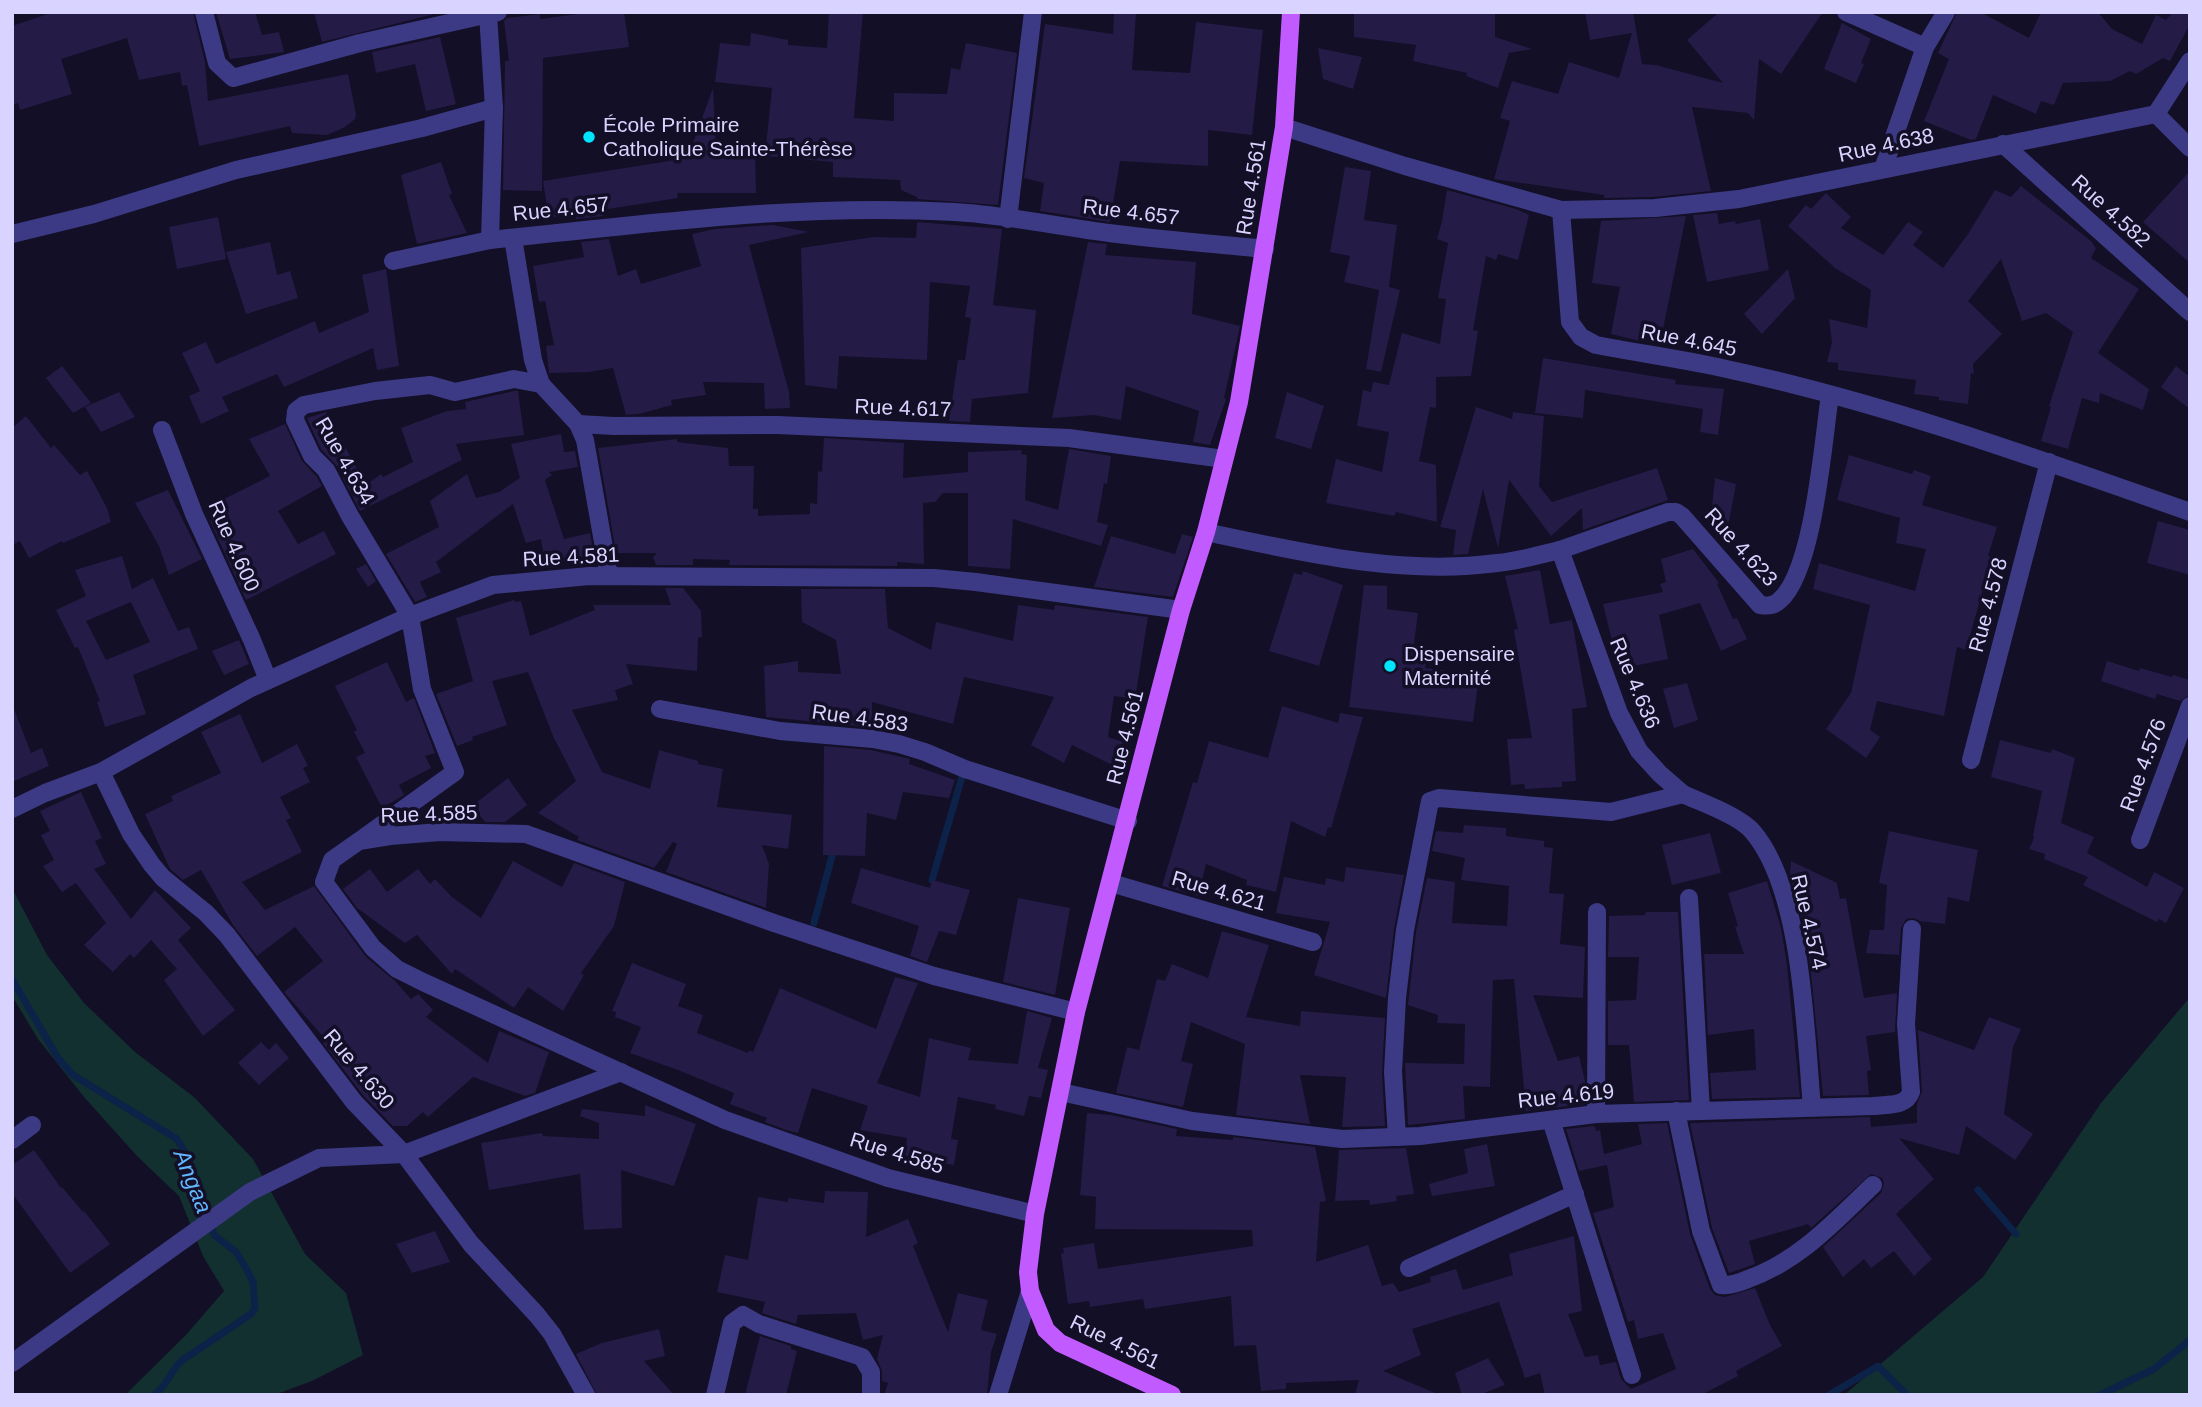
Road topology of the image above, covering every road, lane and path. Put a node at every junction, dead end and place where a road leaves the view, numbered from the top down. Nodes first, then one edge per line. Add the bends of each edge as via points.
1 (204, 12) edge
2 (1033, 12) edge
3 (1291, 12) edge
4 (1846, 12) edge
5 (1946, 12) edge
6 (493, 13) edge
7 (1925, 47) junction
8 (2190, 61) edge
9 (494, 108) junction
10 (2156, 114) junction
11 (1284, 127) junction
12 (2003, 144) junction
13 (2190, 148) edge
14 (1883, 169) junction
15 (1561, 210) junction
16 (1008, 219) junction
17 (12, 234) edge
18 (513, 238) junction
19 (490, 240) junction
20 (1265, 249) junction
21 (393, 261) dead end
22 (2190, 312) edge
23 (541, 384) junction
24 (1830, 395) junction
25 (578, 424) junction
26 (162, 429) dead end
27 (1224, 459) junction
28 (2049, 462) junction
29 (2190, 512) edge
30 (1206, 532) junction
31 (1560, 550) junction
32 (609, 576) junction
33 (1181, 610) junction
34 (410, 616) junction
35 (268, 680) junction
36 (2190, 706) edge
37 (660, 709) dead end
38 (1971, 760) dead end
39 (101, 772) junction
40 (1683, 794) junction
41 (12, 809) edge
42 (1128, 821) junction
43 (2140, 840) dead end
44 (359, 841) junction
45 (1111, 883) junction
46 (1689, 898) dead end
47 (1597, 912) dead end
48 (1912, 929) dead end
49 (1313, 942) dead end
50 (1076, 1012) junction
51 (621, 1072) junction
52 (1061, 1092) junction
53 (1812, 1107) junction
54 (1676, 1111) junction
55 (1701, 1111) junction
56 (1596, 1114) junction
57 (1551, 1120) junction
58 (32, 1125) dead end
59 (1397, 1137) junction
60 (12, 1140) edge
61 (404, 1154) junction
62 (1873, 1185) dead end
63 (1575, 1194) junction
64 (1035, 1214) junction
65 (1409, 1268) dead end
66 (1030, 1291) junction
67 (12, 1363) edge
68 (1632, 1375) dead end
69 (586, 1395) edge
70 (715, 1395) edge
71 (871, 1395) edge
72 (998, 1395) edge
73 (1172, 1395) edge

1 - 6 street via 217,63 233,78
2 - 16 street
3 - 11 main road, Rue 4.561
4 - 7 street
5 - 7 street
6 - 9 street, Rue 4.657
7 - 14 street
8 - 10 street
9 - 17 street via 236,170
9 - 19 street, Rue 4.657
10 - 12 street, Rue 4.638
10 - 13 street
11 - 15 street
11 - 20 main road, Rue 4.561
12 - 14 street, Rue 4.638
12 - 22 street, Rue 4.582
14 - 15 street, Rue 4.638 via 1697,205
15 - 24 street, Rue 4.645 via 1570,322 1581,337 1596,345 1723,368
16 - 18 street, Rue 4.657 via 955,212 768,212
16 - 20 street, Rue 4.657
18 - 19 street, Rue 4.657
18 - 23 street
19 - 21 street
20 - 27 main road, Rue 4.561 via 1239,402
23 - 25 street
23 - 34 street, Rue 4.634 via 514,379 455,392 430,385 375,391 304,405 296,411 295,420 312,456 326,470
24 - 28 street, Rue 4.645
24 - 31 street, Rue 4.623 via 1804,555 1795,579 1771,606 1760,605 1676,512
25 - 27 street, Rue 4.617 via 776,425 1069,438
25 - 32 street via 590,462
26 - 35 street, Rue 4.600 via 194,514
27 - 30 main road, Rue 4.561
28 - 29 street, Rue 4.645
28 - 38 street, Rue 4.578
30 - 31 street via 1424,567 1496,564
30 - 33 main road, Rue 4.561
31 - 40 street, Rue 4.636 via 1619,713 1640,751
32 - 33 street, Rue 4.581 via 934,578
32 - 34 street, Rue 4.581 via 493,585
33 - 42 main road, Rue 4.561
34 - 35 street, Rue 4.581
34 - 44 street, Rue 4.634 via 422,689 454,772
35 - 39 street, Rue 4.581
36 - 43 street, Rue 4.576
37 - 42 street, Rue 4.583 via 780,731 899,744
39 - 41 street, Rue 4.581
39 - 61 street, Rue 4.630 via 131,834 152,865 228,935 354,1102
40 - 53 street, Rue 4.574 via 1752,830 1780,882 1797,949
40 - 59 street via 1611,812 1439,797 1430,801 1396,998
42 - 45 main road, Rue 4.561
44 - 50 street, Rue 4.585 via 440,832 526,834 934,976
44 - 51 street, Rue 4.585 via 332,860 324,882 373,948 423,982
45 - 49 street, Rue 4.621
45 - 50 main road, Rue 4.561
46 - 55 street
47 - 56 street
48 - 53 street, Rue 4.619 via 1906,1024 1909,1099 1874,1106
50 - 52 main road, Rue 4.561
51 - 61 street
51 - 64 street, Rue 4.585 via 725,1119 888,1178
52 - 59 street, Rue 4.619 via 1192,1121 1342,1139
52 - 64 main road, Rue 4.561
53 - 55 street, Rue 4.619
54 - 55 street, Rue 4.619
54 - 56 street, Rue 4.619
54 - 62 street via 1701,1231 1721,1285 1784,1264
56 - 57 street, Rue 4.619
57 - 59 street, Rue 4.619
57 - 63 street
58 - 60 street
61 - 67 street via 319,1158 250,1192
61 - 69 street, Rue 4.630 via 471,1244 552,1334
63 - 65 street
63 - 68 street
64 - 66 main road, Rue 4.561
66 - 72 street
66 - 73 main road, Rue 4.561 via 1046,1330 1060,1343
70 - 71 street via 732,1323 743,1315 862,1357 871,1372

